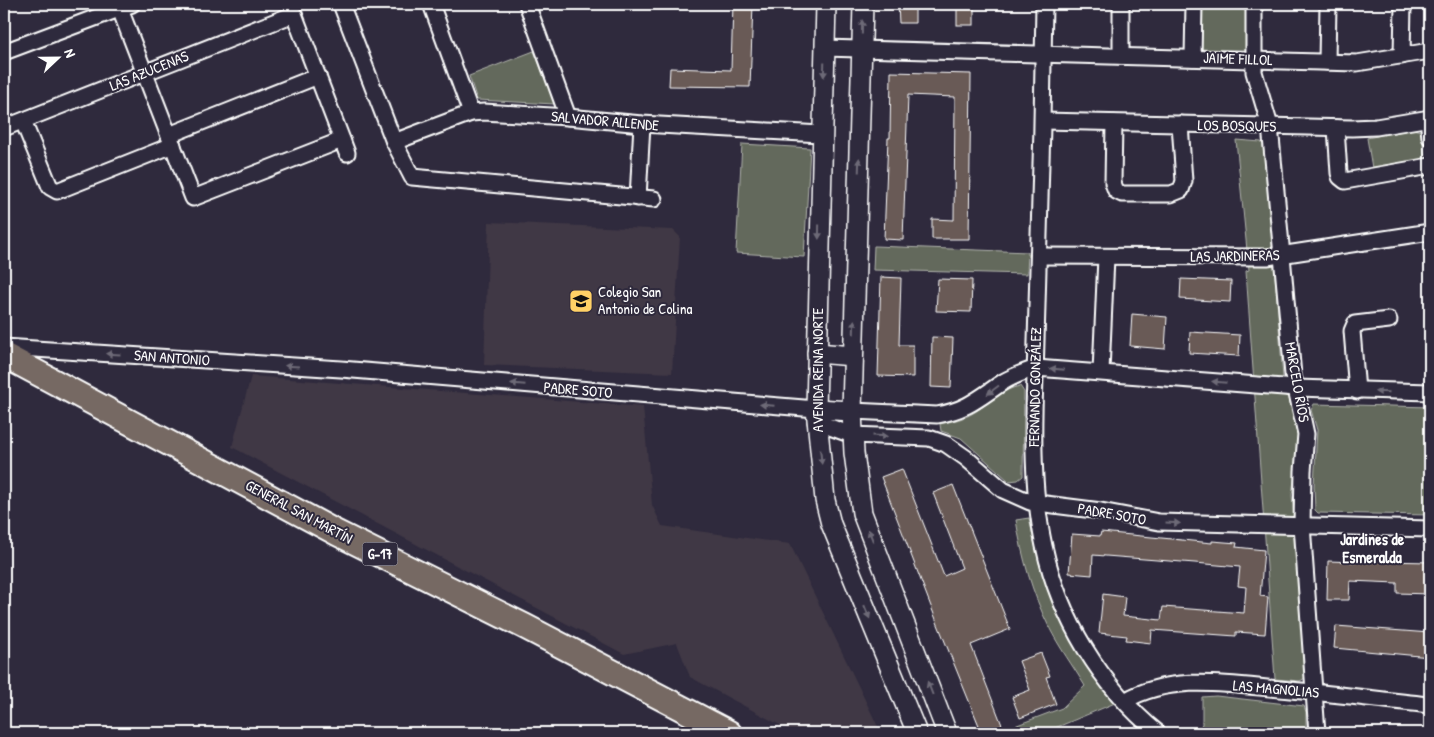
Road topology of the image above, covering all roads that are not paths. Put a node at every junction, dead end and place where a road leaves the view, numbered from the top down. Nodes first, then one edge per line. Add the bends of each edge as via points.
1 (341, 4) edge
2 (431, 4) edge
3 (527, 4) edge
4 (826, 4) edge
5 (863, 4) edge
6 (1044, 4) edge
7 (1122, 4) edge
8 (1194, 4) edge
9 (1254, 4) edge
10 (1328, 4) edge
11 (1403, 4) edge
12 (123, 5) edge
13 (824, 48) junction
14 (862, 50) junction
15 (1430, 51) edge
16 (4, 52) edge
17 (1044, 55) junction
18 (1121, 56) junction
19 (1402, 56) junction
20 (1194, 58) junction
21 (1253, 59) junction
22 (1327, 62) junction
23 (145, 73) junction
24 (318, 76) junction
25 (471, 113) junction
26 (568, 117) junction
27 (1429, 119) edge
28 (23, 121) junction
29 (1043, 121) junction
30 (1114, 123) junction
31 (642, 124) junction
32 (1180, 124) junction
33 (1270, 126) junction
34 (4, 128) edge
35 (1336, 128) junction
36 (821, 134) junction
37 (1430, 137) edge
38 (171, 140) junction
39 (394, 142) junction
40 (1430, 166) edge
41 (638, 198) junction
42 (654, 199) dead end
43 (1430, 232) edge
44 (1039, 256) junction
45 (1282, 256) junction
46 (1106, 257) junction
47 (1389, 320) dead end
48 (4, 347) edge
49 (817, 353) junction
50 (4, 355) edge
51 (853, 356) junction
52 (1036, 368) junction
53 (341, 369) joint
54 (1101, 372) junction
55 (1296, 388) junction
56 (1357, 391) junction
57 (1430, 392) edge
58 (852, 411) junction
59 (816, 416) junction
60 (852, 435) junction
61 (1038, 503) junction
62 (1302, 525) junction
63 (1430, 529) edge
64 (1315, 692) junction
65 (1125, 701) junction
66 (1430, 705) edge
67 (729, 733) edge
68 (917, 733) edge
69 (947, 733) edge
70 (1158, 733) edge
71 (1317, 733) edge

1 - 39 street
2 - 25 street
3 - 26 street
4 - 13 street, AVENIDA REINA NORTE
14 -> 5 street
6 - 17 street, FERNANDO GONZÁLEZ
7 - 18 street
8 - 20 street
9 - 21 street, MARCELO RÍOS
10 - 22 street
11 - 19 street
12 - 16 street
12 - 23 street
13 - 14 street
13 -> 36 street, AVENIDA REINA NORTE
14 - 17 street
51 -> 14 street
15 - 19 street, JAIME FILLOL
17 - 18 street, JAIME FILLOL
17 - 29 street, FERNANDO GONZÁLEZ
18 - 20 street, JAIME FILLOL
19 - 22 street, JAIME FILLOL via 1358,63
20 - 21 street, JAIME FILLOL
21 - 22 street, JAIME FILLOL
21 - 33 street, MARCELO RÍOS
23 - 24 street, LAS AZUCENAS via 294,14
23 - 28 street, LAS AZUCENAS
23 - 38 street
24 - 38 street
24 - 38 street via 344,146 193,198
25 - 26 street, SALVADOR ALLENDE
25 - 39 street, SALVADOR ALLENDE
26 - 31 street, SALVADOR ALLENDE
27 - 35 street, LOS BOSQUES via 1376,127
27 - 37 street
28 - 34 street, LAS AZUCENAS
28 - 38 street via 50,187 57,191
29 - 30 street, LOS BOSQUES
29 - 44 street, FERNANDO GONZÁLEZ
30 - 32 street, LOS BOSQUES
30 - 32 street via 1113,183 1116,191 1125,194 1171,194 1181,190 1184,181
31 - 36 street, SALVADOR ALLENDE
31 - 41 street
32 - 33 street, LOS BOSQUES
33 - 35 street, LOS BOSQUES
33 - 45 street, MARCELO RÍOS
35 - 40 street via 1339,173 1345,181
36 -> 49 street, AVENIDA REINA NORTE
39 - 41 street via 412,177
41 - 42 street
43 - 45 street, LAS JARDINERAS
44 - 46 street, LAS JARDINERAS
44 - 52 street, FERNANDO GONZÁLEZ
45 - 46 street, LAS JARDINERAS
45 - 55 street, MARCELO RÍOS
46 - 54 street
47 - 56 street via 1355,324 1352,331
53 -> 48 street, SAN ANTONIO
49 - 51 street
49 - 59 street, AVENIDA REINA NORTE
50 - 67 main road, GENERAL SAN MARTÍN / G-17 via 337,533
51 - 58 street
54 -> 52 street
52 -> 58 street via 1003,383 976,402 948,413
52 - 61 street, FERNANDO GONZÁLEZ via 1034,454
59 -> 53 street, PADRE SOTO
55 -> 54 street
55 - 56 street
55 - 62 street, MARCELO RÍOS via 1306,434
57 -> 56 street
58 - 59 street
58 - 60 street
59 - 60 street, PADRE SOTO
59 -> 68 street, AVENIDA REINA NORTE via 825,500 831,524
60 -> 61 street, PADRE SOTO via 929,438 946,444 1003,490
69 -> 60 street via 862,513
61 -> 62 street, PADRE SOTO via 1101,510 1159,522
61 - 65 street, FERNANDO GONZÁLEZ via 1043,545 1064,610 1102,674
62 - 63 street, PADRE SOTO
62 - 64 street, MARCELO RÍOS
64 - 65 street, LAS MAGNOLIAS via 1201,682 1149,690
64 - 66 street, LAS MAGNOLIAS
64 - 71 street, MARCELO RÍOS
65 - 70 street, FERNANDO GONZÁLEZ

